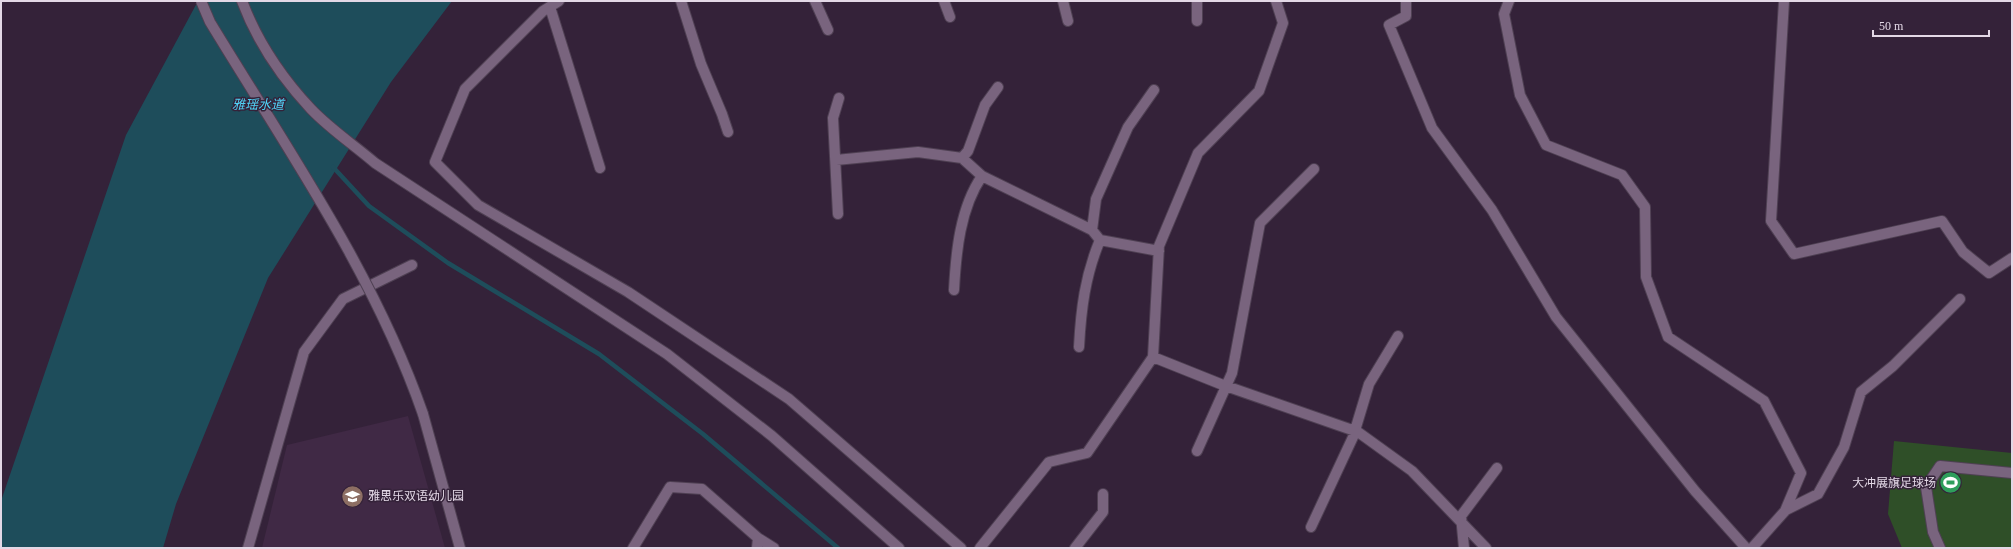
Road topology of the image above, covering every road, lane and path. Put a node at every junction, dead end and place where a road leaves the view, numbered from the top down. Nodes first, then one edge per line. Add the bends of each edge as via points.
1 (202, 1) edge
2 (242, 1) edge
3 (559, 1) edge
4 (681, 1) edge
5 (815, 1) edge
6 (944, 1) edge
7 (1063, 1) edge
8 (1197, 1) edge
9 (1276, 1) edge
10 (1406, 1) edge
11 (1508, 1) edge
12 (1784, 1) edge
13 (550, 7) junction
14 (950, 17) dead end
15 (1068, 20) dead end
16 (1197, 21) dead end
17 (828, 30) dead end
18 (998, 87) dead end
19 (1154, 90) dead end
20 (839, 98) dead end
21 (728, 132) dead end
22 (962, 158) junction
23 (836, 160) junction
24 (600, 168) dead end
25 (1314, 169) dead end
26 (982, 176) junction
27 (838, 214) dead end
28 (1092, 230) junction
29 (1100, 240) junction
30 (1159, 251) junction
31 (2012, 258) edge
32 (412, 265) dead end
33 (954, 290) dead end
34 (1960, 299) dead end
35 (1398, 336) dead end
36 (1079, 347) dead end
37 (1153, 356) junction
38 (1197, 451) dead end
39 (1497, 468) dead end
40 (2012, 473) edge
41 (1103, 494) dead end
42 (1786, 510) junction
43 (1461, 520) junction
44 (1311, 527) dead end
45 (757, 543) edge
46 (248, 548) edge
47 (460, 548) edge
48 (633, 548) edge
49 (774, 548) edge
50 (899, 548) edge
51 (961, 548) edge
52 (980, 548) edge
53 (1075, 548) edge
54 (1464, 548) edge
55 (1486, 548) edge
56 (1746, 548) edge
57 (1752, 548) edge
58 (1940, 548) edge

1 - 47 street, bridge via 210,22 340,234 376,300 408,371 423,414
2 - 50 street via 249,20 279,69 312,110 331,127 375,163 667,354 772,436
3 - 13 street
4 - 21 street via 701,64
5 - 17 street
6 - 14 street
7 - 15 street
8 - 16 street
9 - 30 street via 1283,23 1259,91 1198,153
10 - 56 street via 1406,16 1389,25 1432,128 1492,210 1556,317 1696,491
11 - 42 street via 1504,14 1520,95 1546,144 1622,175 1645,207 1646,277 1668,337 1764,401 1801,473
12 - 31 street via 1771,221 1794,254 1942,220 1963,252 1989,273
13 - 24 street
13 - 51 street via 465,89 435,162 478,205 628,292 789,399
18 - 22 street via 985,105 968,151
19 - 28 street via 1128,127 1096,199
20 - 23 street via 833,118
22 - 23 street via 918,152
22 - 26 street
23 - 27 street
25 - 38 street via 1260,223 1232,373
26 - 28 street
26 - 33 street via 972,191 956,250
28 - 29 street
29 - 30 street
29 - 36 street via 1090,263 1083,299
30 - 37 street
32 - 46 street via 343,299 304,352
34 - 42 street via 1892,366 1861,392 1844,447 1818,494
35 - 44 street via 1369,384 1353,437
37 - 43 street via 1223,385 1358,432 1412,471
37 - 52 street via 1087,453 1049,462
39 - 43 street via 1461,516
40 - 58 street via 1940,466 1926,487 1933,532
41 - 53 street via 1103,512
42 - 57 street
43 - 54 street
43 - 55 street
45 - 48 street via 702,490 670,487
45 - 49 street

